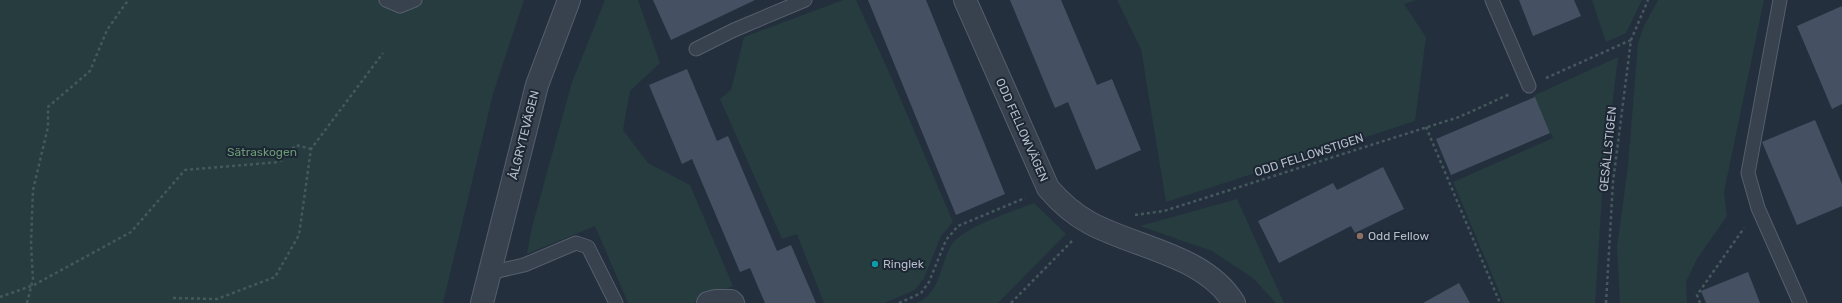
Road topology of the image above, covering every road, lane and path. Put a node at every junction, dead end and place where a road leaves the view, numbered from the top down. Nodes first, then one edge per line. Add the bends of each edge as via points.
1 (130, 0) edge
2 (386, 0) edge
3 (416, 0) edge
4 (569, 0) edge
5 (804, 0) edge
6 (965, 0) edge
7 (1492, 0) edge
8 (1648, 0) edge
9 (1780, 0) edge
10 (1630, 40) junction
11 (696, 49) dead end
12 (383, 53) dead end
13 (1529, 86) junction
14 (1426, 127) junction
15 (311, 149) junction
16 (1048, 188) junction
17 (1758, 208) junction
18 (1134, 216) dead end
19 (1090, 223) junction
20 (489, 273) junction
21 (31, 286) junction
22 (0, 297) edge
23 (173, 298) dead end
24 (26, 303) edge
25 (482, 303) edge
26 (616, 303) edge
27 (708, 303) edge
28 (733, 303) edge
29 (899, 303) edge
30 (1011, 303) edge
31 (1234, 303) edge
32 (1500, 303) edge
33 (1606, 303) edge
34 (1700, 303) edge
35 (1800, 303) edge

1 - 21 path via 107,30 90,71 48,107 48,127 33,190
2 - 3 lane via 400,6
4 - 20 street, ÅLGRYTEVÄGEN via 537,85
5 - 11 lane
6 - 16 street, ODD FELLOWVÄGEN
7 - 13 lane
8 - 10 path, GESÄLLSTIGEN
9 - 17 lane via 1748,173
10 - 13 path, ODD FELLOWSTIGEN
10 - 33 path, GESÄLLSTIGEN via 1613,182
12 - 15 path
13 - 14 path, ODD FELLOWSTIGEN via 1459,117
14 - 18 path, ODD FELLOWSTIGEN via 1164,210
14 - 32 path
15 - 21 path via 296,145 279,162 185,170 131,232
15 - 23 path via 299,235 275,277 217,299
16 - 19 street, ODD FELLOWVÄGEN via 1062,205
16 - 29 path via 958,226 946,240 929,282 921,294
17 - 34 path via 1697,295
17 - 35 lane
19 - 30 path
19 - 31 street, ODD FELLOWVÄGEN via 1200,269 1227,291
20 - 25 street, ÅLGRYTEVÄGEN
20 - 26 lane via 524,265 576,243 588,247
21 - 22 path
21 - 24 path
27 - 28 street via 731,300

